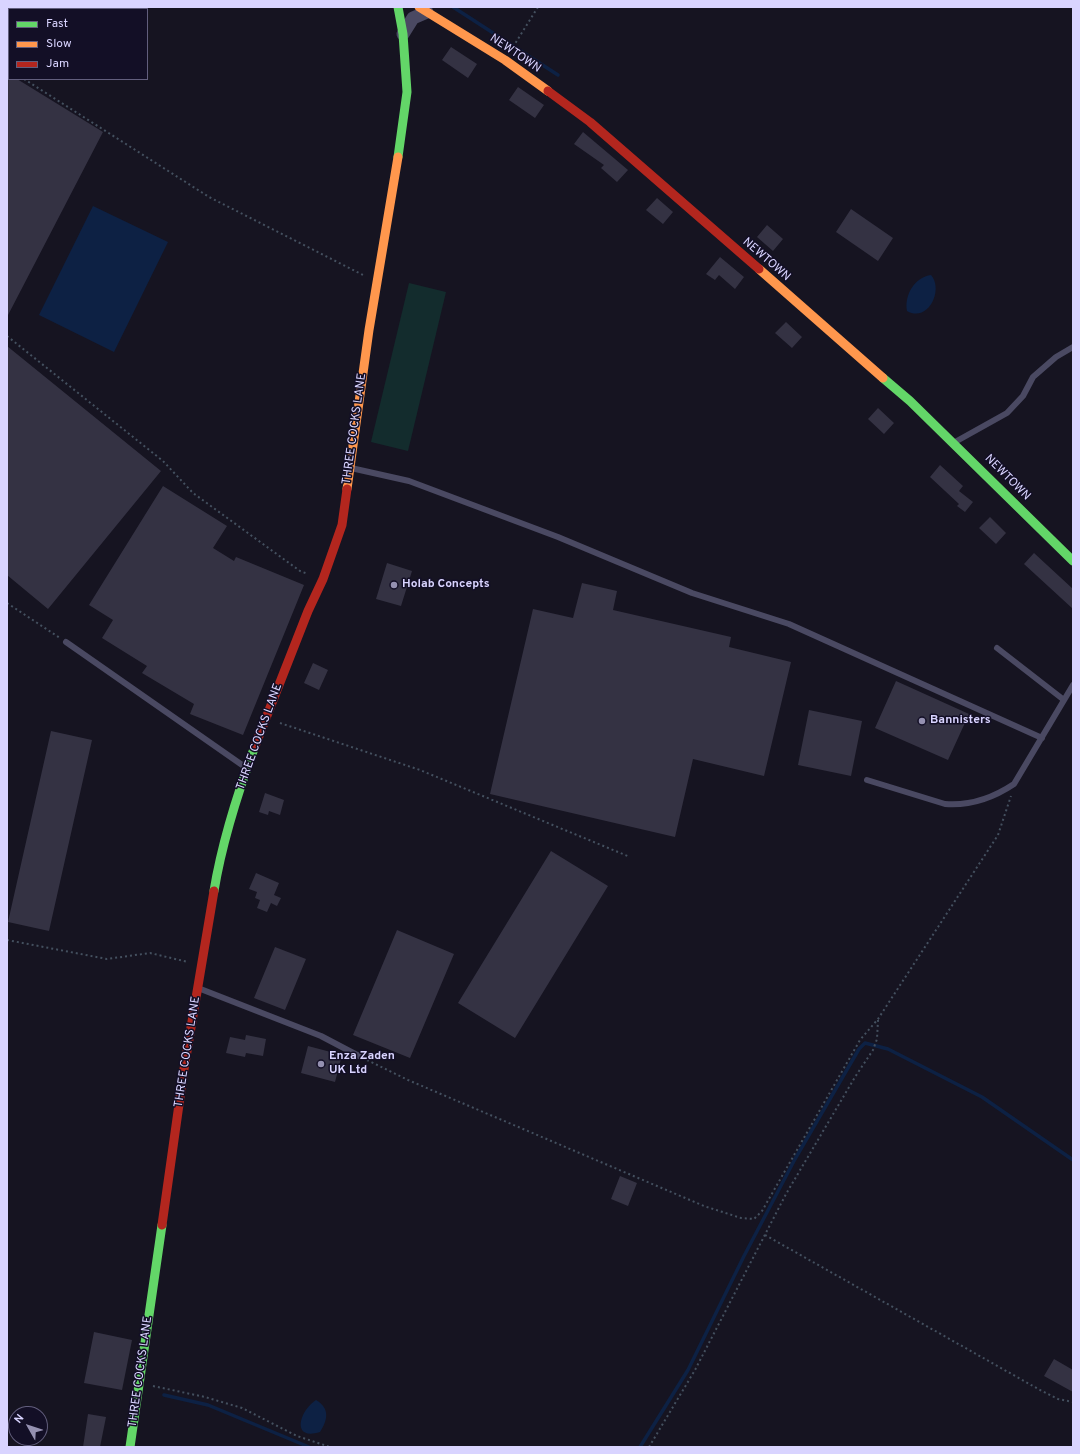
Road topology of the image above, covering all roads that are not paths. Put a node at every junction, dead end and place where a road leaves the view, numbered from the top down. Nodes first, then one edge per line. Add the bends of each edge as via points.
1 (398, 7) edge
2 (423, 10) edge
3 (403, 34) junction
4 (1073, 347) edge
5 (953, 443) junction
6 (350, 468) junction
7 (1073, 561) edge
8 (66, 642) road end
9 (998, 648) dead end
10 (1073, 685) edge
11 (1064, 700) junction
12 (1042, 738) junction
13 (247, 768) junction
14 (867, 780) dead end
15 (198, 988) junction
16 (359, 1056) road end
17 (130, 1447) edge

1 - 3 street, THREE COCKS LANE
2 - 3 street via 413,18
2 - 5 street, NEWTOWN via 505,60 590,122 910,401
3 - 6 street, THREE COCKS LANE via 407,92
4 - 5 lane via 1056,357 1033,377 1023,396 1007,413
5 - 7 street, NEWTOWN
6 - 12 lane via 408,480 558,537 692,593 789,624
6 - 13 street, THREE COCKS LANE via 342,525
8 - 13 lane
9 - 11 lane
10 - 11 lane
11 - 12 lane
12 - 14 lane via 1014,784 990,797 959,805 945,804
13 - 15 street, THREE COCKS LANE via 218,866
15 - 16 lane via 321,1036
15 - 17 street, THREE COCKS LANE

